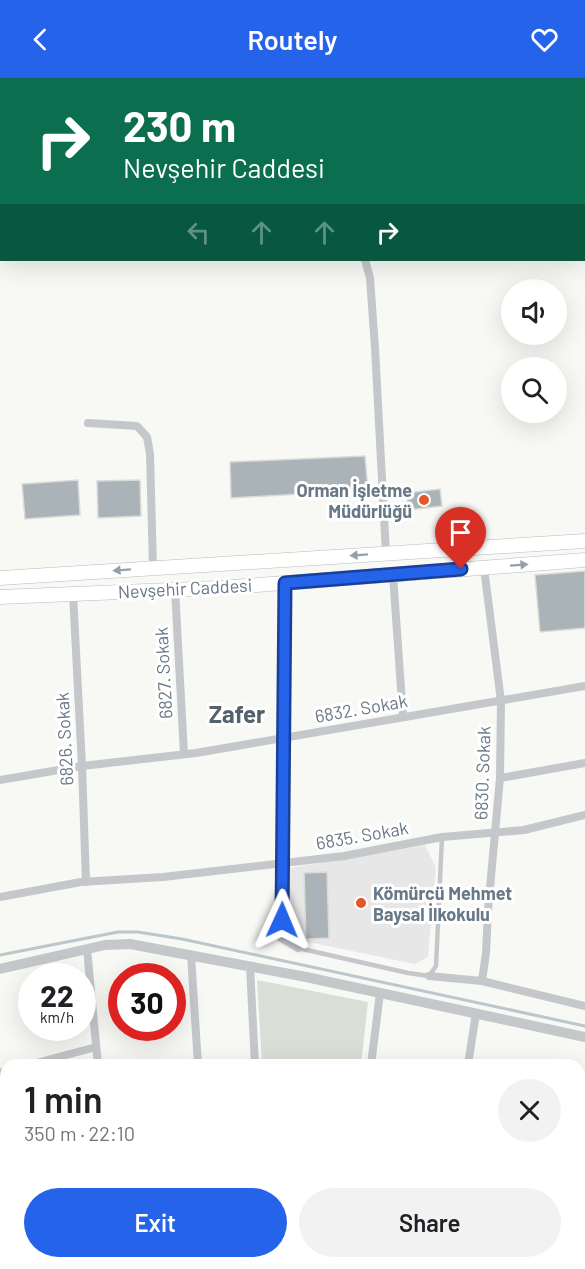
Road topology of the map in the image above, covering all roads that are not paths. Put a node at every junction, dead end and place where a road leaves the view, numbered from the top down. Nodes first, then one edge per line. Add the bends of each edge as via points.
1 (365, 261) edge
2 (88, 423) dead end
3 (585, 541) edge
4 (386, 554) junction
5 (585, 560) edge
6 (153, 568) junction
7 (484, 568) junction
8 (393, 574) junction
9 (0, 578) edge
10 (285, 583) junction
11 (175, 589) junction
12 (73, 594) junction
13 (0, 597) edge
14 (585, 686) edge
15 (501, 701) junction
16 (403, 717) junction
17 (283, 738) junction
18 (184, 754) junction
19 (585, 763) edge
20 (82, 766) junction
21 (500, 778) junction
22 (0, 780) edge
23 (585, 815) edge
24 (496, 834) junction
25 (442, 837) junction
26 (284, 864) junction
27 (86, 882) junction
28 (0, 897) edge
29 (298, 948) joint
30 (87, 949) junction
31 (190, 955) junction
32 (250, 966) junction
33 (0, 969) edge
34 (429, 976) junction
35 (482, 981) junction
36 (380, 993) junction
37 (585, 1006) edge
38 (476, 1013) junction
39 (585, 1037) edge
40 (96, 1047) junction
41 (51, 1059) edge
42 (97, 1059) edge
43 (198, 1059) edge
44 (255, 1059) edge
45 (372, 1059) edge
46 (469, 1059) edge

1 - 4 street via 375,348
2 - 6 street via 137,426 147,437
3 - 4 main road, Nevşehir Caddesi
4 -> 6 main road, Nevşehir Caddesi
7 -> 5 main road, Nevşehir Caddesi
6 -> 9 main road, Nevşehir Caddesi
7 - 8 main road, Nevşehir Caddesi
7 - 15 street, 6830. Sokak
8 - 10 main road, Nevşehir Caddesi
8 - 16 street
10 - 11 main road, Nevşehir Caddesi
10 - 17 street
11 - 12 main road, Nevşehir Caddesi
11 - 18 street, 6827. Sokak
12 - 13 main road, Nevşehir Caddesi
12 - 20 street, 6826. Sokak
14 - 15 street, 6832. Sokak
15 - 16 street, 6832. Sokak
15 - 21 street, 6830. Sokak
16 - 17 street, 6832. Sokak
17 - 18 street, 6832. Sokak
17 - 26 street
18 - 20 street, 6832. Sokak
19 - 21 street
20 - 22 street, 6832. Sokak
20 - 27 street, 6826. Sokak
21 - 24 street, 6830. Sokak
23 - 24 street, 6835. Sokak
24 - 25 street, 6835. Sokak
24 - 35 street, 6830. Sokak
25 - 26 street, 6835. Sokak
25 - 34 lane via 436,966
26 - 27 street, 6835. Sokak
26 - 29 street via 281,939
27 - 28 street, 6835. Sokak
29 - 34 lane
30 - 31 street via 130,944
30 - 33 street
30 - 40 street
31 - 32 street
31 - 43 street
32 - 36 street
32 - 44 street
34 - 35 street
35 - 37 street
36 - 38 street
36 - 45 street
38 - 39 street
38 - 46 street
40 - 41 street
40 - 42 street

